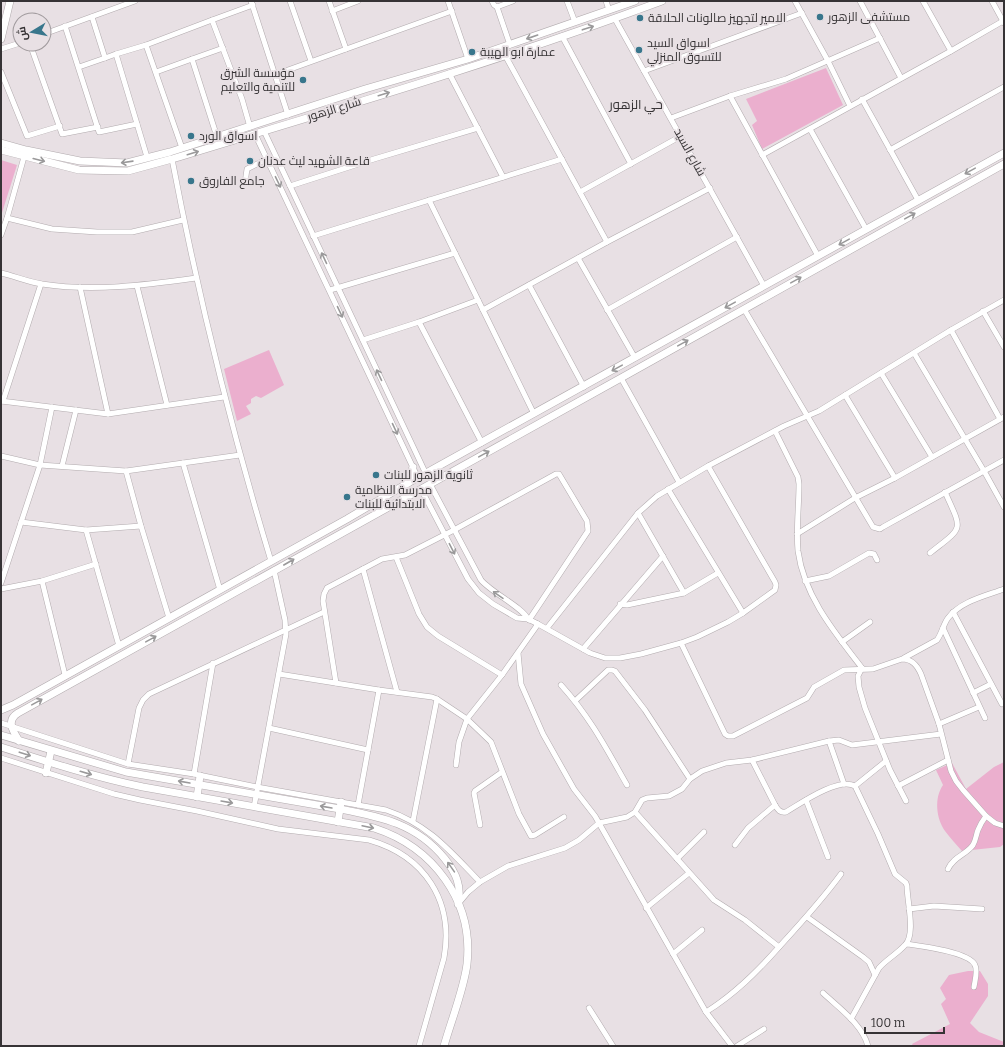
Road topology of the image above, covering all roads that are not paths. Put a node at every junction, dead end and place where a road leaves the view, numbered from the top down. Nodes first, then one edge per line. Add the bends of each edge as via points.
1 (10, 1) edge
2 (135, 1) edge
3 (290, 1) edge
4 (329, 1) edge
5 (358, 1) edge
6 (448, 1) edge
7 (492, 1) edge
8 (513, 1) edge
9 (567, 1) edge
10 (606, 1) edge
11 (635, 1) edge
12 (662, 1) edge
13 (794, 1) edge
14 (860, 1) edge
15 (923, 1) edge
16 (992, 1) edge
17 (252, 3) edge
18 (497, 7) junction
19 (609, 10) junction
20 (332, 11) junction
21 (452, 11) junction
22 (802, 13) junction
23 (1002, 14) edge
24 (92, 17) junction
25 (615, 18) junction
26 (212, 20) junction
27 (575, 22) junction
28 (1003, 22) edge
29 (66, 26) junction
30 (52, 31) edge
31 (562, 36) junction
32 (880, 38) junction
33 (1, 39) edge
34 (146, 45) junction
35 (510, 45) junction
36 (12, 46) edge
37 (223, 48) junction
38 (346, 49) junction
39 (1, 50) edge
40 (951, 51) junction
41 (33, 52) edge
42 (116, 54) junction
43 (505, 55) junction
44 (105, 58) junction
45 (192, 59) junction
46 (468, 59) junction
47 (828, 61) junction
48 (311, 62) junction
49 (79, 67) junction
50 (644, 71) junction
51 (1, 72) edge
52 (156, 72) junction
53 (449, 73) junction
54 (274, 75) junction
55 (901, 78) junction
56 (1004, 87) edge
57 (365, 89) junction
58 (730, 96) junction
59 (368, 99) junction
60 (862, 99) junction
61 (850, 106) junction
62 (288, 115) junction
63 (671, 118) junction
64 (137, 124) junction
65 (60, 126) junction
66 (98, 127) junction
67 (250, 127) junction
68 (478, 128) junction
69 (810, 129) junction
70 (264, 131) junction
71 (255, 134) junction
72 (681, 136) junction
73 (217, 138) junction
74 (1, 143) edge
75 (182, 148) junction
76 (1, 150) edge
77 (890, 150) junction
78 (1004, 153) edge
79 (762, 155) junction
80 (24, 157) junction
81 (147, 157) junction
82 (267, 159) junction
83 (562, 159) junction
84 (172, 160) junction
85 (80, 161) junction
86 (631, 164) junction
87 (1004, 164) edge
88 (79, 170) junction
89 (503, 177) junction
90 (245, 182) dead end
91 (951, 182) junction
92 (290, 186) junction
93 (710, 188) junction
94 (956, 190) junction
95 (580, 192) junction
96 (429, 200) junction
97 (918, 200) junction
98 (7, 218) junction
99 (183, 220) junction
100 (866, 229) junction
101 (1, 235) edge
102 (313, 236) junction
103 (737, 237) junction
104 (607, 242) junction
105 (455, 253) junction
106 (818, 256) junction
107 (578, 258) junction
108 (1, 273) edge
109 (196, 278) junction
110 (41, 284) junction
111 (529, 285) junction
112 (137, 286) junction
113 (764, 286) junction
114 (80, 287) junction
115 (338, 288) junction
116 (330, 290) junction
117 (478, 300) junction
118 (1004, 300) edge
119 (744, 309) junction
120 (483, 310) junction
121 (607, 310) junction
122 (983, 311) junction
123 (419, 322) junction
124 (951, 330) junction
125 (363, 340) junction
126 (654, 347) junction
127 (1004, 347) edge
128 (914, 353) junction
129 (659, 356) junction
130 (635, 358) junction
131 (881, 373) junction
132 (620, 378) junction
133 (584, 387) junction
134 (845, 395) junction
135 (224, 397) junction
136 (2, 401) edge
137 (167, 405) junction
138 (52, 407) junction
139 (76, 410) junction
140 (108, 414) junction
141 (534, 414) junction
142 (807, 416) junction
143 (1002, 418) edge
144 (775, 431) junction
145 (965, 438) junction
146 (482, 443) junction
147 (240, 454) junction
148 (1, 456) edge
149 (932, 457) junction
150 (1004, 460) edge
151 (183, 463) junction
152 (40, 465) junction
153 (62, 466) junction
154 (708, 466) junction
155 (413, 467) junction
156 (126, 471) junction
157 (984, 471) junction
158 (426, 474) junction
159 (418, 478) junction
160 (895, 478) junction
161 (679, 482) junction
162 (408, 483) junction
163 (430, 484) junction
164 (421, 489) junction
165 (668, 489) junction
166 (945, 492) junction
167 (855, 498) junction
168 (1004, 507) edge
169 (638, 513) junction
170 (347, 519) junction
171 (21, 522) junction
172 (141, 526) junction
173 (351, 527) junction
174 (86, 530) junction
175 (454, 530) junction
176 (797, 534) junction
177 (445, 535) junction
178 (930, 553) dead end
179 (663, 556) junction
180 (396, 558) junction
181 (877, 560) dead end
182 (272, 561) junction
183 (96, 564) junction
184 (363, 569) junction
185 (274, 570) junction
186 (718, 573) junction
187 (2, 581) edge
188 (42, 581) junction
189 (805, 581) junction
190 (15, 586) junction
191 (1, 589) edge
192 (1004, 589) edge
193 (220, 590) junction
194 (684, 593) junction
195 (620, 604) junction
196 (324, 612) junction
197 (953, 612) junction
198 (743, 613) junction
199 (169, 618) junction
200 (528, 620) junction
201 (870, 622) dead end
202 (538, 624) junction
203 (547, 628) junction
204 (943, 628) junction
205 (286, 629) junction
206 (681, 642) junction
207 (842, 642) junction
208 (119, 646) junction
209 (583, 649) junction
210 (518, 653) junction
211 (902, 659) junction
212 (213, 663) junction
213 (862, 668) junction
214 (279, 674) junction
215 (502, 675) junction
216 (65, 676) junction
217 (53, 682) junction
218 (336, 683) junction
219 (991, 684) junction
220 (561, 685) dead end
221 (379, 690) junction
222 (57, 691) junction
223 (397, 692) junction
224 (973, 693) junction
225 (437, 699) junction
226 (575, 701) junction
227 (1002, 704) dead end
228 (979, 707) junction
229 (1, 710) edge
230 (985, 718) dead end
231 (467, 719) junction
232 (1, 723) edge
233 (939, 724) junction
234 (12, 727) junction
235 (269, 728) junction
236 (941, 734) junction
237 (1, 735) edge
238 (19, 741) junction
239 (830, 741) junction
240 (878, 742) junction
241 (1, 747) edge
242 (368, 750) junction
243 (51, 751) junction
244 (1, 758) edge
245 (752, 760) junction
246 (948, 760) junction
247 (886, 761) junction
248 (48, 762) junction
249 (128, 764) junction
250 (456, 765) dead end
251 (502, 772) junction
252 (46, 773) junction
253 (197, 775) junction
254 (690, 779) junction
255 (628, 784) dead end
256 (844, 784) junction
257 (199, 785) junction
258 (855, 786) junction
259 (898, 786) junction
260 (256, 791) junction
261 (197, 797) junction
262 (806, 800) junction
263 (906, 801) dead end
264 (358, 805) junction
265 (341, 806) junction
266 (775, 806) junction
267 (254, 807) junction
268 (635, 812) junction
269 (986, 816) junction
270 (564, 817) dead end
271 (413, 821) junction
272 (338, 822) junction
273 (599, 823) junction
274 (480, 825) dead end
275 (1004, 826) edge
276 (704, 832) dead end
277 (736, 845) dead end
278 (828, 857) dead end
279 (677, 859) junction
280 (948, 869) dead end
281 (689, 873) junction
282 (840, 874) dead end
283 (480, 882) junction
284 (458, 904) junction
285 (646, 908) junction
286 (909, 909) junction
287 (982, 909) dead end
288 (807, 917) junction
289 (702, 930) dead end
290 (907, 944) junction
291 (779, 948) junction
292 (673, 954) junction
293 (875, 975) junction
294 (974, 987) dead end
295 (823, 993) dead end
296 (590, 1008) dead end
297 (706, 1012) junction
298 (851, 1019) junction
299 (764, 1029) dead end
300 (419, 1046) edge
301 (444, 1046) edge
302 (614, 1046) edge
303 (732, 1046) edge
304 (737, 1046) edge
305 (868, 1046) edge

1 - 33 main road
2 - 24 street
3 - 48 street
4 - 20 street
5 - 20 street
6 - 21 street
7 - 18 street
8 - 18 street
9 - 27 street
10 - 19 street
11 - 19 main road, شارع الزهور
12 - 25 main road, شارع الزهور
13 - 22 street
14 - 32 street
15 - 40 street
16 - 23 street
17 - 26 street
17 - 54 street
18 - 35 street
19 - 27 main road, شارع الزهور
20 - 38 street
21 - 38 street
21 - 46 street
22 - 47 street
22 - 50 street
23 - 28 street
24 - 29 street
24 - 44 street
31 -> 25 main road, شارع الزهور
25 - 50 street, شارع السيد
26 - 34 street
26 - 37 street
27 -> 35 main road, شارع الزهور
28 - 40 street
29 - 30 street
29 - 49 street
31 - 43 main road, شارع الزهور
31 - 86 street
32 - 47 street
32 - 55 street
34 - 42 street
34 - 52 street
35 - 46 main road, شارع الزهور
36 - 39 street
37 - 45 street
37 - 67 street
38 - 48 street
40 - 55 street
41 - 65 street
42 - 44 street
42 - 64 street
43 - 53 main road, شارع الزهور
43 - 83 street
44 - 49 street
45 - 52 street
45 - 73 street
46 - 57 main road, شارع الزهور
47 - 58 street via 786,79
47 - 61 street
48 - 54 street
49 - 66 street
50 - 63 street, شارع السيد
51 - 65 street via 27,136
52 - 75 street
59 -> 53 main road, شارع الزهور
53 - 68 street
54 - 62 street
55 - 60 street
56 - 77 street
57 - 59 main road
57 - 62 main road, شارع الزهور
58 - 63 street
58 - 79 street
59 - 70 main road, شارع الزهور
60 - 61 street
60 - 77 street
61 - 69 street
62 - 67 main road, شارع الزهور
63 - 72 street, شارع السيد
64 - 66 street via 99,132
64 - 81 street
65 - 66 street via 62,134
67 - 73 main road, شارع الزهور
68 - 89 street
68 - 92 street
69 - 79 street
69 - 100 street
70 - 71 main road, شارع الزهور
70 - 92 street
71 - 82 street
84 -> 71 main road, شارع الزهور
72 - 86 street
72 - 93 street, شارع السيد
73 - 75 main road, شارع الزهور
74 - 85 main road, شارع الزهور
75 - 81 main road, شارع الزهور
76 - 80 main road, شارع الزهور
77 - 97 street
78 -> 91 main road
79 - 106 street
80 -> 88 main road, شارع الزهور
80 - 98 street
81 -> 85 main road, شارع الزهور via 127,163
82 - 90 street via 247,169
82 -> 116 street
83 - 89 street
83 - 95 street
84 - 88 main road, شارع الزهور via 128,171
84 - 99 street
85 - 88 main road
86 - 95 street
87 - 94 main road
89 - 96 street
91 - 94 main road
91 - 97 main road
92 - 102 street
93 - 103 street, شارع السيد
93 - 104 street
119 -> 94 main road
95 - 104 street
96 - 102 street
96 - 105 street
97 - 100 main road
98 - 99 street via 52,229 97,232 132,232
98 - 101 street
99 - 109 street
100 -> 106 main road
115 -> 102 street
103 - 113 street, شارع السيد
103 - 121 street
104 - 107 street
105 - 115 street
105 - 117 street
106 - 113 main road
107 - 111 street
107 - 121 street
108 - 110 street
109 - 112 street
109 - 135 street
110 - 114 street
110 - 136 street
111 - 120 street
111 - 133 street
112 - 114 street
112 - 137 street
113 -> 126 main road
114 - 140 street
115 - 116 street
115 - 125 street
116 -> 155 street
117 - 120 street
117 - 123 street
118 - 122 street
129 -> 119 main road
119 - 142 street
120 - 141 street
121 - 130 street
122 - 124 street
122 - 127 street
123 - 125 street
123 - 146 street
124 - 128 street
124 - 143 street
158 -> 125 street
126 - 129 main road via 658,350
126 - 130 main road
128 - 131 street
128 - 145 street
129 - 132 main road
130 -> 133 main road
131 - 134 street
131 - 149 street
132 - 161 street
163 -> 132 main road
133 - 141 main road
134 - 142 street
134 - 160 street
135 - 137 street
135 - 147 street
136 - 138 street
137 - 140 street
138 - 139 street
138 - 152 street
139 - 140 street
139 - 153 street
141 - 146 main road
142 - 144 street
142 - 167 street
143 - 145 street
144 - 154 street
144 - 176 street via 798,477
145 - 149 street
145 - 157 street
146 - 158 main road
147 - 151 street
147 - 182 street
148 - 152 street
149 - 160 street
150 - 157 street
151 - 156 street
151 - 193 street
152 - 153 street
152 - 171 street
153 - 156 street
154 - 161 street
154 - 198 street via 776,584 773,593
155 - 159 street
155 - 162 main road
156 - 172 street
157 - 166 street
157 - 168 street
158 - 159 main road
159 - 162 main road
160 - 167 street
161 - 165 street
162 - 170 main road
163 - 164 main road
163 - 175 street
164 - 173 main road
164 - 177 street
165 - 169 street
165 - 186 street
166 - 167 street via 880,529 871,525
166 - 178 street via 958,526 955,533
167 - 176 street
169 - 179 street
169 - 203 street
170 - 173 main road
170 - 182 main road
171 - 174 street
171 - 187 street
172 - 174 street
172 - 199 street
185 -> 173 main road
174 - 183 street
175 - 177 street
200 -> 175 street via 523,612 492,591 481,580
175 - 200 street via 556,474 561,475 587,521 588,531
176 - 189 street
177 - 180 street
177 -> 200 street via 468,579 479,593 517,618
179 - 194 street
179 - 195 street
180 - 184 street via 385,558
180 - 215 street via 416,608 427,627
181 - 189 street via 874,554 869,553 829,576
182 - 193 main road
183 - 188 street
183 - 208 street
184 - 196 street via 327,588 323,598
184 - 223 street
185 - 205 street
222 -> 185 main road
186 - 194 street
186 - 198 street
187 - 190 street
188 - 190 street
188 - 216 street
189 - 207 street
190 - 191 street
192 - 197 street via 963,604
193 - 199 main road
194 - 195 street via 627,605
195 - 209 street
196 - 205 street
196 - 218 street
197 - 204 street
197 - 219 street
198 - 206 street via 712,630
199 - 208 main road
200 - 202 street
201 - 207 street
202 - 203 street
202 - 210 street
203 - 209 street
204 - 211 street via 937,640
204 - 224 street
205 - 212 street
205 - 214 street
206 - 209 street via 641,654 613,658 597,656
206 - 213 street via 728,736 733,736 807,698 814,687 836,674 844,670
207 - 213 street
208 - 216 main road
210 - 215 street
210 - 273 street via 521,684 543,734 574,790
211 - 213 street via 879,668
211 - 233 street via 912,661 919,669
212 - 249 street via 149,694 143,700 139,708
212 - 253 street
213 - 240 street via 858,676 859,687 864,708
214 - 218 street
214 - 235 street
215 - 231 street
216 - 217 main road
217 - 222 main road
217 - 229 main road
218 - 221 street
219 - 224 street
219 - 227 street
220 - 226 street
221 - 223 street
221 - 242 street
234 -> 222 main road via 14,715
223 - 225 street
224 - 228 street
225 - 231 street
225 - 271 street
226 - 254 street via 608,670 614,670 645,710
226 - 255 street
228 - 230 street
228 - 233 street
231 - 250 street via 459,742
231 - 251 street via 491,742
232 - 234 street
233 - 236 street
234 - 238 main road
234 - 249 street
235 - 242 street
235 - 260 street
236 - 240 street
236 - 246 street
237 - 238 main road
238 - 243 main road
239 - 240 street via 839,740 852,745
239 - 245 street
239 - 256 street
240 - 247 street
241 -> 248 main road
242 - 264 street
243 - 248 main road
257 -> 243 main road via 126,772
244 - 252 street
245 - 254 street via 726,763 702,771
245 - 266 street
246 - 259 street
246 - 269 street via 959,786
247 - 258 street
247 - 259 street
248 - 252 main road
248 -> 261 main road via 118,782
249 - 253 street
251 - 270 street via 531,836
251 - 274 street via 474,791
252 - 300 street via 127,797 271,827 369,840 402,854 420,869 434,889 440,899 446,922 444,958
253 - 257 main road
253 - 260 street
254 - 268 street via 682,789 669,796 642,800
256 - 258 street
256 - 262 street
257 - 260 main road
257 - 261 main road
258 - 286 street via 895,874 906,883
259 - 263 street
260 - 265 main road
260 - 267 street
261 -> 267 main road
262 - 266 street via 786,812 779,811
262 - 278 street
264 - 265 street
264 - 271 street via 386,810
265 - 272 main road
284 -> 265 main road via 460,886 457,876 427,840 396,823
266 - 277 street via 748,828
267 - 272 main road
268 - 273 street via 624,819
268 - 279 street
269 - 275 street
269 - 280 street via 979,826 972,846 955,858
271 - 283 street via 434,836
272 -> 284 main road via 383,831 415,847 440,872
273 - 283 street via 572,844 511,864
273 - 285 street
276 - 279 street
279 - 281 street
281 - 285 street
281 - 291 street via 714,900 745,920
282 - 288 street
283 - 284 street
284 - 301 main road via 466,930 467,962
285 - 292 street
286 - 287 street via 934,906
286 - 290 street via 910,930
288 - 291 street
288 - 293 street via 863,956
289 - 292 street
290 - 293 street via 884,962
290 - 294 street via 943,950 970,959 976,968
291 - 297 street via 734,993
292 - 297 street
293 - 298 street
295 - 298 street
296 - 302 street
297 - 303 street
298 - 305 street via 863,1034
299 - 304 street

